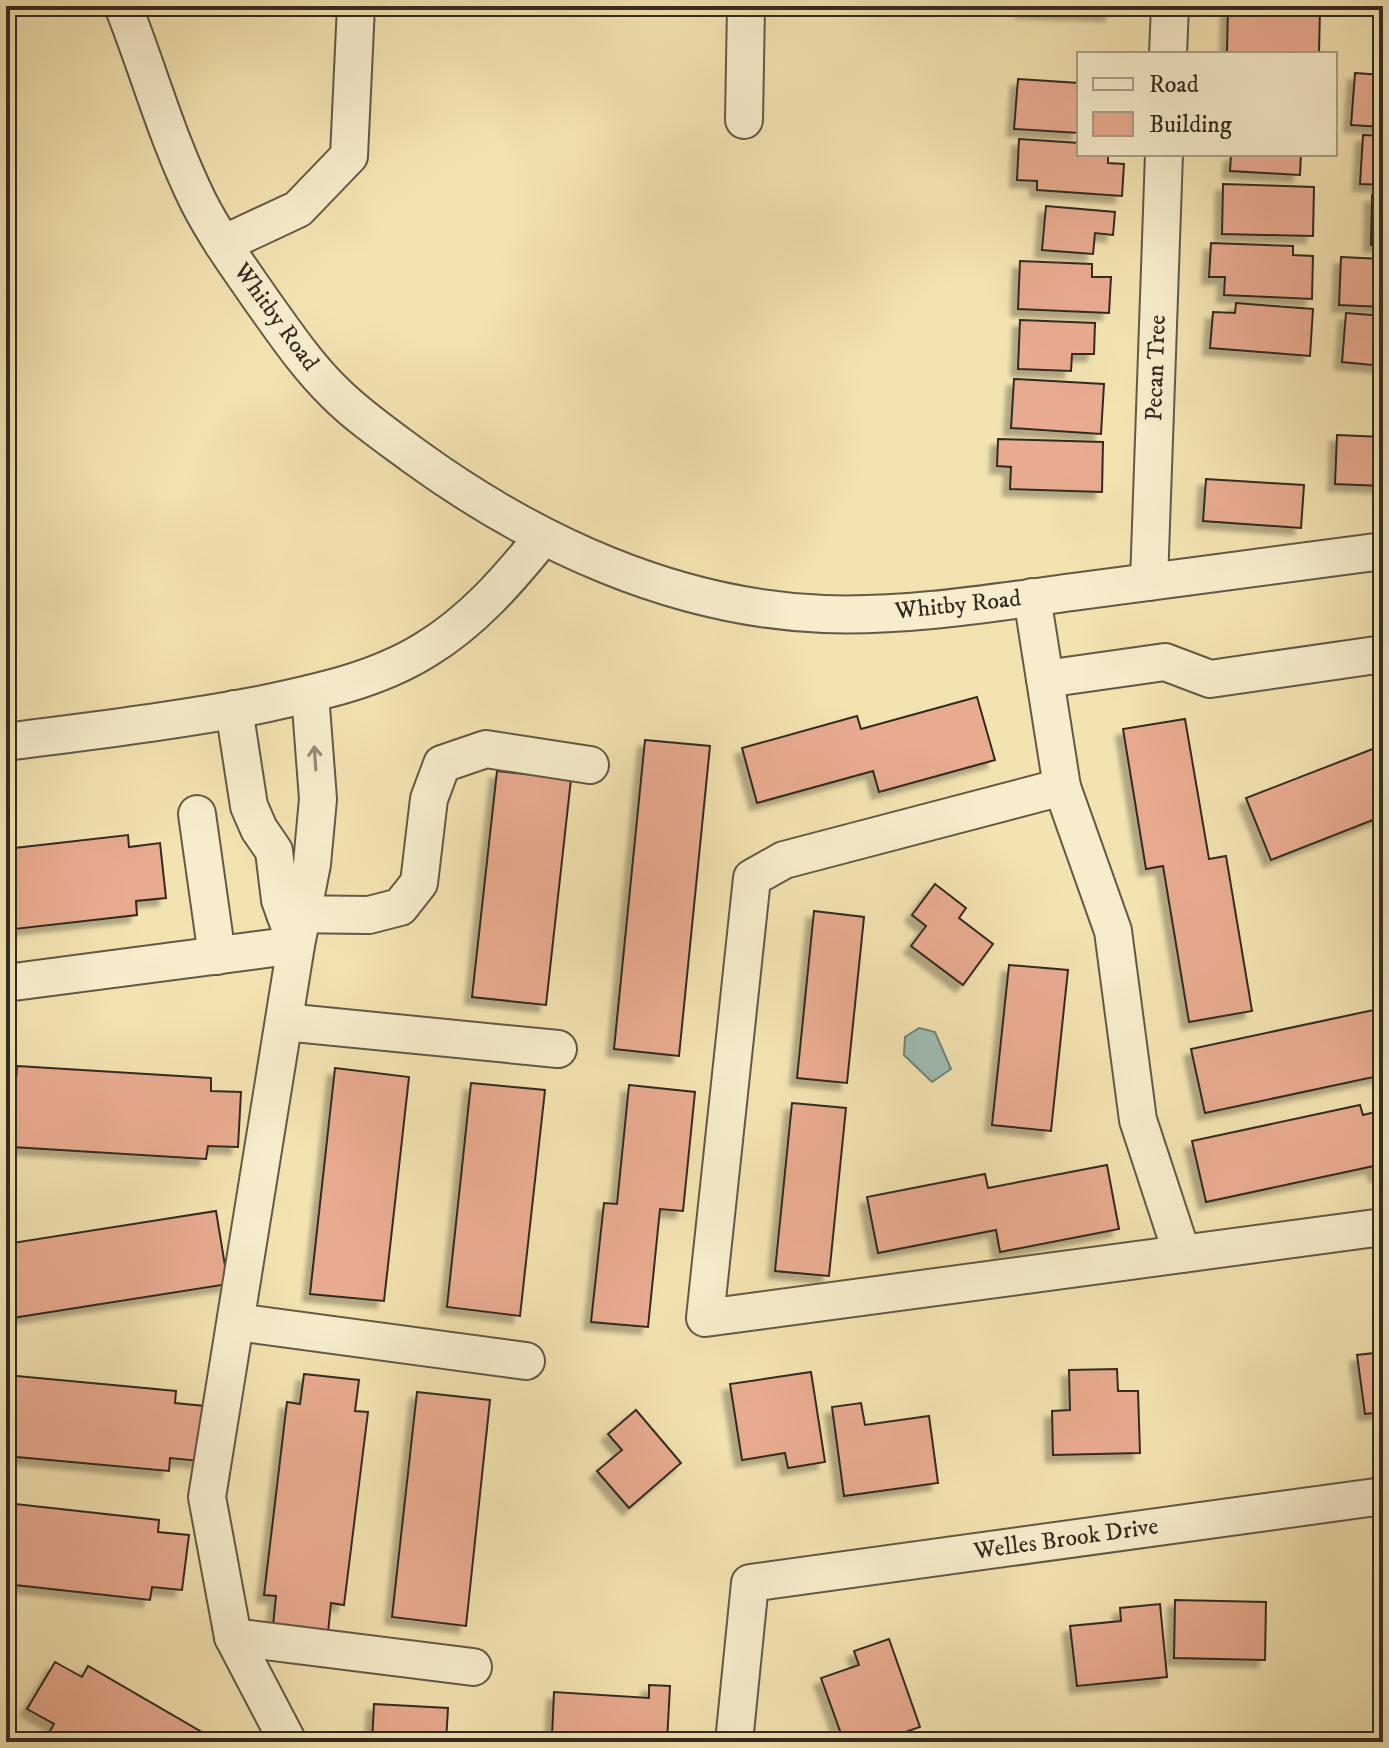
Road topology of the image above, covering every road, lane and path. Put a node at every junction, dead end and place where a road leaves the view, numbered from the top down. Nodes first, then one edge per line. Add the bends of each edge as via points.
1 (356, 6) edge
2 (746, 6) edge
3 (1170, 6) edge
4 (132, 8) edge
5 (1168, 52) edge
6 (744, 120) dead end
7 (1164, 156) edge
8 (223, 244) junction
9 (543, 537) junction
10 (1383, 551) edge
11 (1149, 582) junction
12 (1032, 597) junction
13 (1383, 654) edge
14 (1045, 679) junction
15 (310, 694) junction
16 (234, 709) junction
17 (6, 742) edge
18 (590, 765) dead end
19 (1062, 787) junction
20 (197, 814) dead end
21 (316, 822) junction
22 (259, 829) junction
23 (295, 925) junction
24 (217, 956) junction
25 (6, 983) edge
26 (284, 1022) junction
27 (558, 1049) dead end
28 (1383, 1227) edge
29 (1182, 1254) junction
30 (236, 1322) junction
31 (526, 1361) dead end
32 (1383, 1496) edge
33 (233, 1637) junction
34 (473, 1667) dead end
35 (288, 1742) edge
36 (734, 1742) edge

1 - 8 street via 349,156 298,209
2 - 6 street
3 - 5 street
4 - 8 street, Whitby Road via 167,131
7 - 11 street, Pecan Tree
8 - 9 street, Whitby Road via 294,347 332,391 450,482
9 - 12 street, Whitby Road via 623,572 697,596 754,607 825,614 932,611
9 - 15 street via 500,590 424,651 383,671
10 - 11 street, Whitby Road
11 - 12 street, Whitby Road
12 - 14 street
13 - 14 street via 1210,679 1165,662
14 - 19 street
15 - 16 street
21 -> 15 street
16 - 17 street
16 - 22 street via 249,806
18 - 23 street via 486,749 442,764 429,799 419,883 400,907
19 - 29 street via 1113,931 1138,1120
19 - 29 street via 784,860 752,878 705,1318
20 - 24 street
21 - 22 street
21 - 23 street via 312,864
22 - 23 street via 274,851 280,900
23 - 24 street
23 - 26 street
24 - 25 street
26 - 27 street
26 - 30 street
28 - 29 street
30 - 31 street
30 - 33 street via 207,1497
32 - 36 street, Welles Brook Drive via 750,1583
33 - 34 street
33 - 35 street

